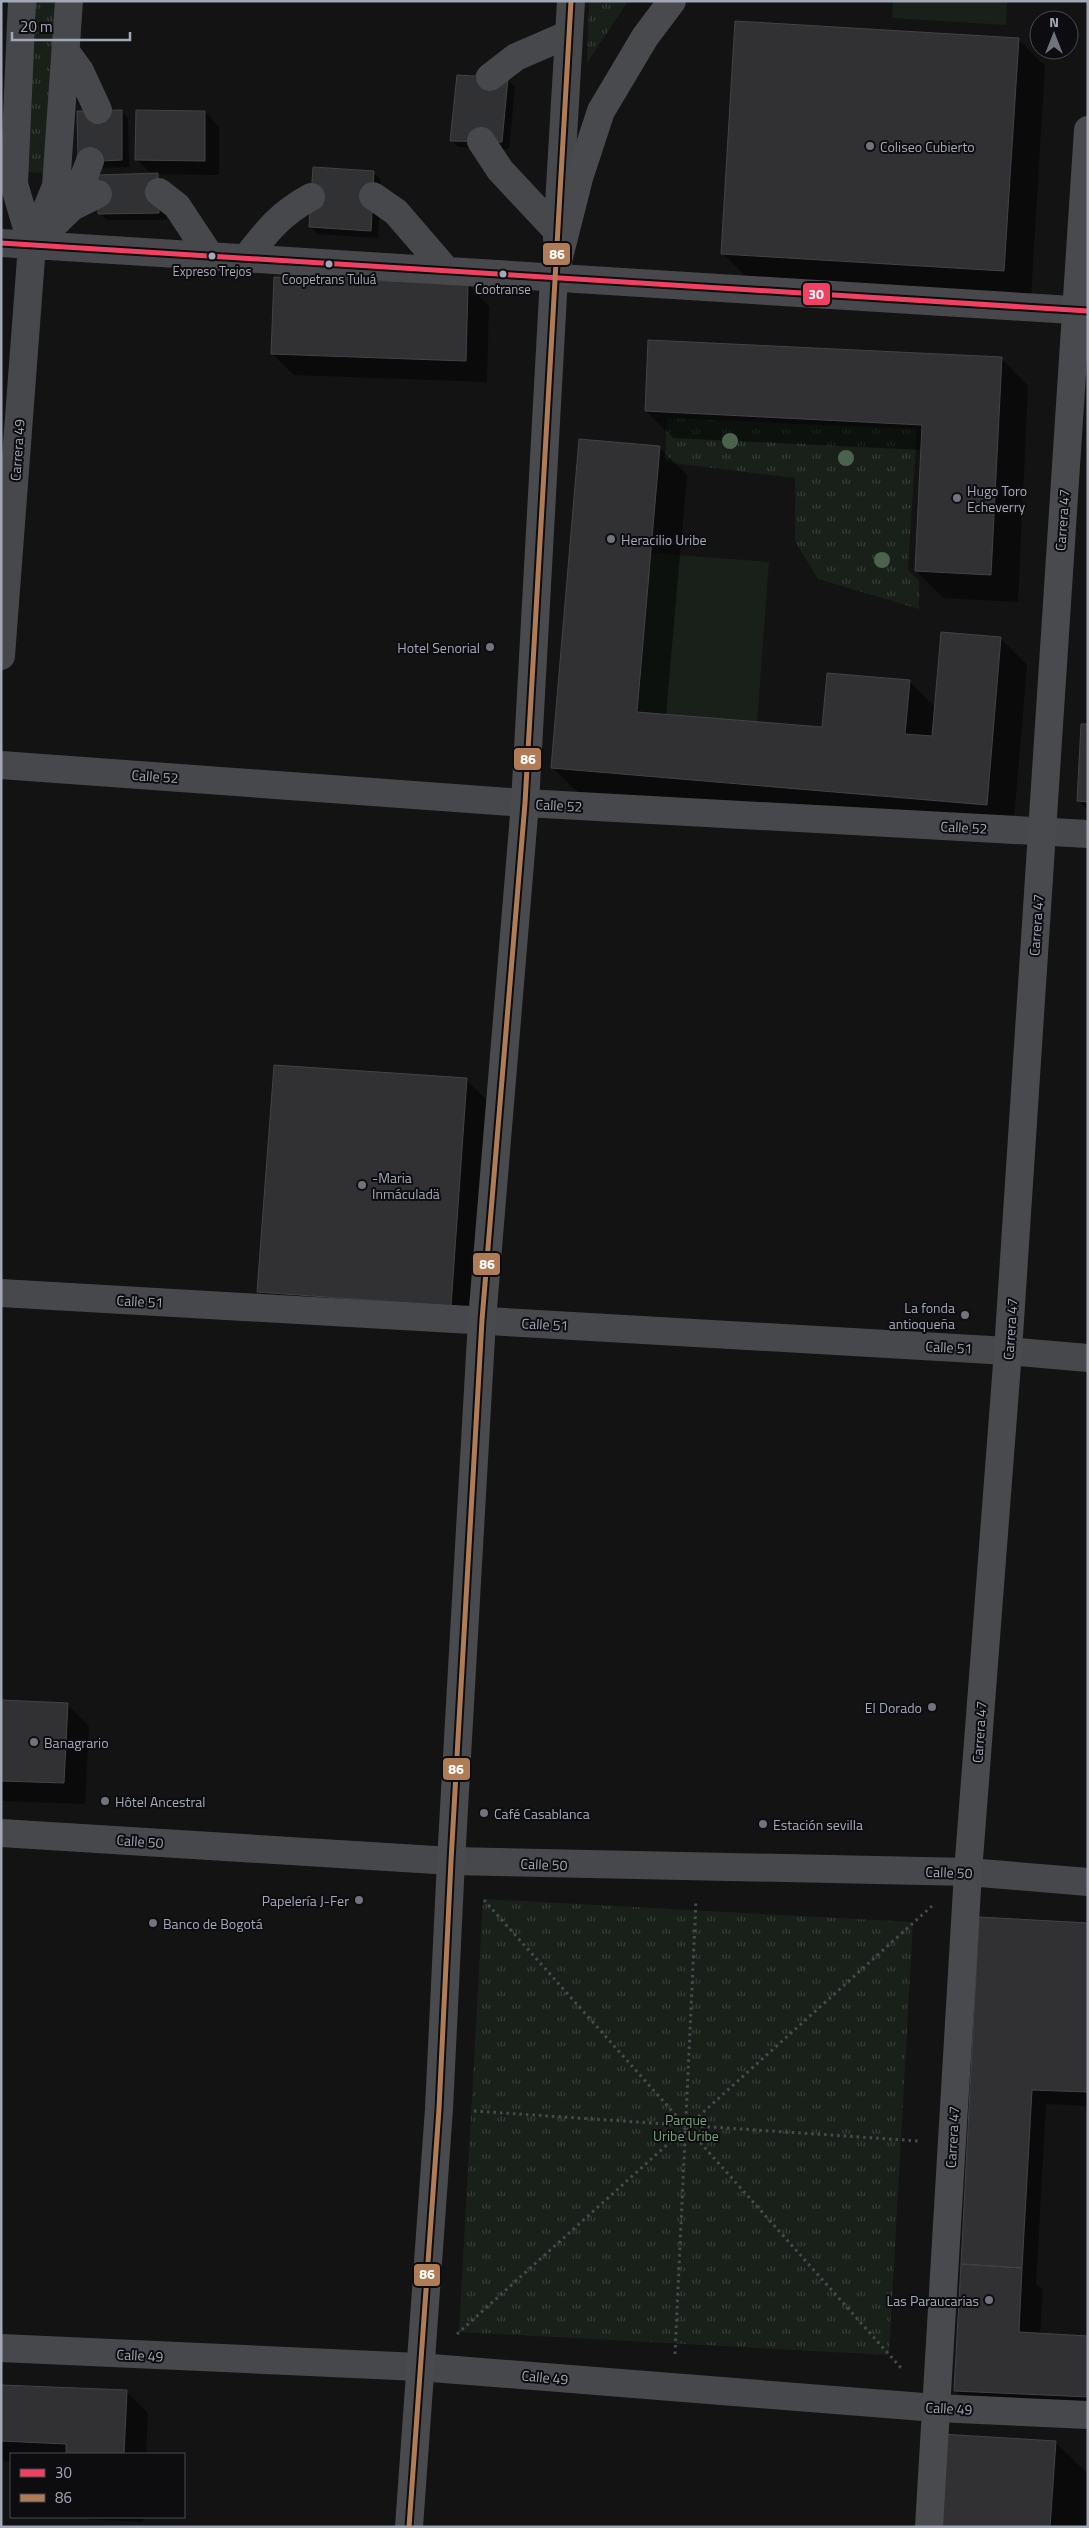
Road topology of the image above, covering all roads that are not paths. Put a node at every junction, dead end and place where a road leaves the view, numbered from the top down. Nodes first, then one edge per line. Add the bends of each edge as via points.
1 (22, 1) edge
2 (69, 1) edge
3 (571, 1) edge
4 (672, 1) edge
5 (569, 34) junction
6 (66, 52) junction
7 (490, 77) tunnel mouth
8 (98, 110) tunnel mouth
9 (1088, 130) edge
10 (481, 141) tunnel mouth
11 (90, 161) tunnel mouth
12 (159, 192) tunnel mouth
13 (98, 194) tunnel mouth
14 (373, 196) tunnel mouth
15 (311, 197) tunnel mouth
16 (72, 207) junction
17 (557, 231) junction
18 (1, 243) edge
19 (32, 245) junction
20 (210, 256) junction
21 (246, 258) junction
22 (446, 270) junction
23 (554, 277) junction
24 (1082, 310) edge
25 (1, 656) edge
26 (1, 765) edge
27 (525, 803) junction
28 (1042, 831) junction
29 (1088, 834) edge
30 (1, 1293) edge
31 (482, 1320) junction
32 (1008, 1351) junction
33 (1088, 1358) edge
34 (1, 1833) edge
35 (451, 1861) junction
36 (968, 1872) junction
37 (1088, 1882) edge
38 (1, 2348) edge
39 (419, 2367) junction
40 (936, 2408) junction
41 (1088, 2415) edge
42 (409, 2527) edge
43 (929, 2527) edge

1 - 19 street, Carrera 49 via 14,184
2 - 6 street, Carrera 49
3 - 5 street
4 - 23 main road via 644,37 602,112 579,178
5 - 7 street via 516,57
5 - 17 street
6 - 8 street via 80,70
6 - 19 street, Carrera 49 via 56,186
9 - 24 main road, Carrera 47
10 - 17 street via 500,170
11 - 16 street
12 - 20 street via 177,206
13 - 16 street
14 - 22 street via 396,212
15 - 21 street via 288,210 268,229
16 - 19 street
17 - 23 street
18 - 19 street
19 - 20 street
19 - 25 street, Carrera 49
20 - 21 street
21 - 22 street
22 - 23 street
23 - 24 street
23 - 27 main road
24 - 28 main road, Carrera 47
26 - 27 street, Calle 52
27 - 28 street, Calle 52
27 - 31 main road
28 - 29 street, Calle 52
28 - 32 main road, Carrera 47
30 - 31 street, Calle 51
31 - 32 street, Calle 51
31 - 35 main road
32 - 33 street, Calle 51
32 - 36 main road, Carrera 47
34 - 35 street, Calle 50
35 - 36 street, Calle 50
35 - 39 main road via 439,2109
36 - 37 street, Calle 50
36 - 40 main road, Carrera 47
38 - 39 street, Calle 49
39 - 40 street, Calle 49
39 - 42 main road
40 - 41 street, Calle 49
40 - 43 main road, Carrera 47

